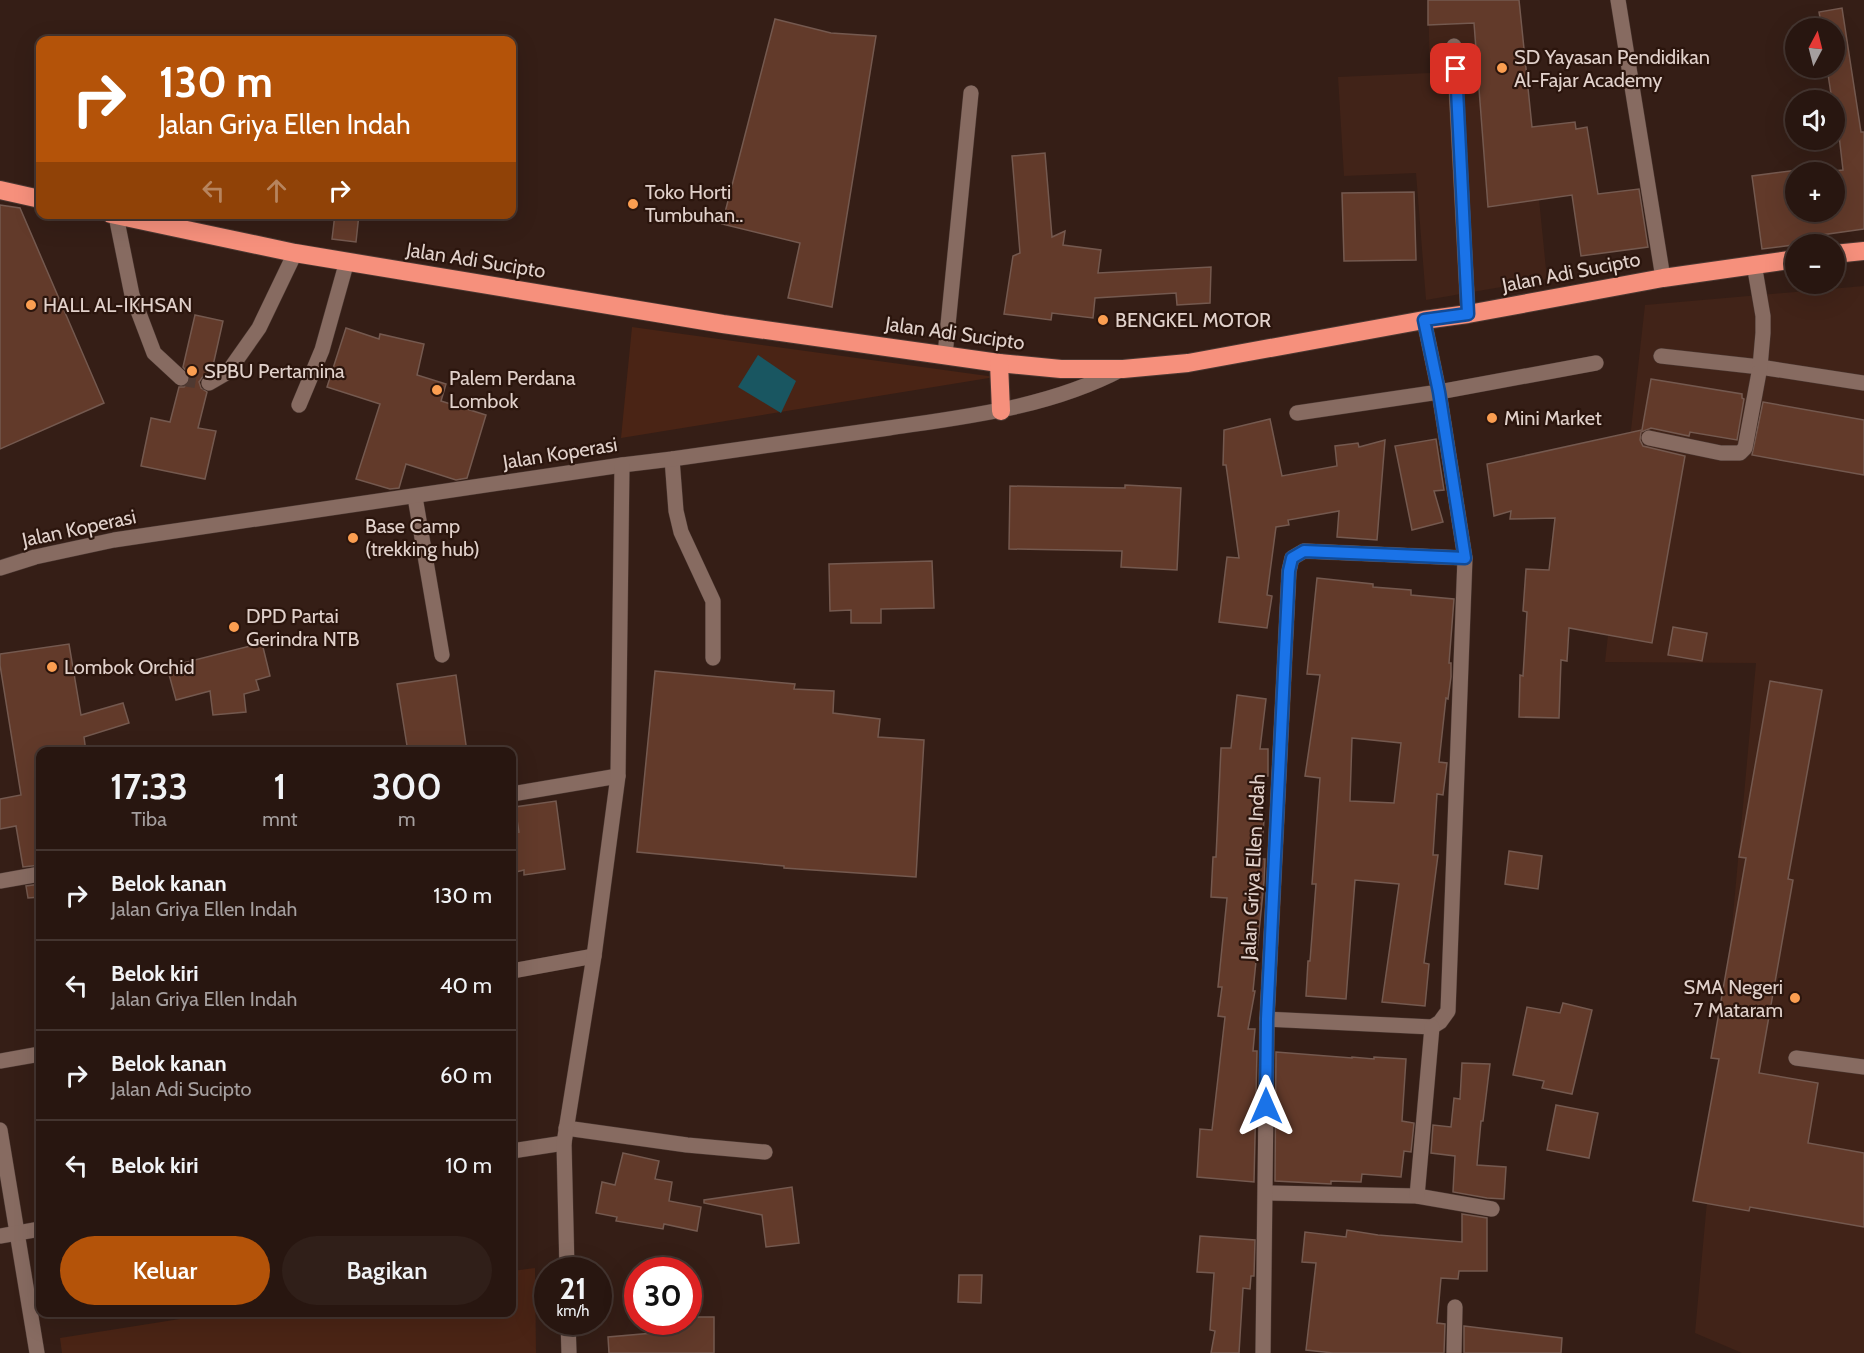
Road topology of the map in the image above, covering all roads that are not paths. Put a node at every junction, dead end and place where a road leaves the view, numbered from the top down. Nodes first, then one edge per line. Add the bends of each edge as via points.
1 (1618, 0) edge
2 (1454, 46) dead end
3 (971, 93) dead end
4 (0, 190) edge
5 (36, 198) edge
6 (115, 219) edge
7 (133, 219) edge
8 (1864, 251) edge
9 (296, 253) junction
10 (1845, 253) edge
11 (1785, 260) edge
12 (347, 261) junction
13 (1754, 264) junction
14 (1664, 278) junction
15 (1468, 314) junction
16 (1424, 320) junction
17 (945, 355) junction
18 (1661, 357) dead end
19 (999, 363) junction
20 (1596, 363) dead end
21 (1760, 367) junction
22 (1123, 369) junction
23 (181, 378) tunnel mouth
24 (209, 383) dead end
25 (1864, 383) edge
26 (1439, 392) junction
27 (299, 405) dead end
28 (1001, 411) junction
29 (1297, 413) dead end
30 (1649, 438) dead end
31 (672, 459) junction
32 (622, 465) junction
33 (415, 496) junction
34 (1465, 558) junction
35 (0, 568) edge
36 (442, 655) dead end
37 (712, 658) dead end
38 (618, 776) junction
39 (516, 793) edge
40 (36, 875) edge
41 (0, 881) edge
42 (594, 956) junction
43 (516, 969) edge
44 (1267, 1019) junction
45 (1432, 1027) junction
46 (36, 1055) edge
47 (1796, 1058) dead end
48 (0, 1061) edge
49 (1864, 1067) edge
50 (0, 1130) edge
51 (565, 1136) junction
52 (516, 1150) edge
53 (765, 1152) dead end
54 (1266, 1193) junction
55 (1417, 1196) junction
56 (1492, 1209) dead end
57 (36, 1230) edge
58 (16, 1233) junction
59 (0, 1236) edge
60 (567, 1257) edge
61 (1455, 1307) dead end
62 (568, 1335) edge
63 (37, 1353) edge
64 (569, 1353) edge
65 (1263, 1353) edge
66 (1454, 1353) edge

1 - 14 street
2 - 15 street
3 - 17 street
4 - 5 highway
6 - 23 street via 132,295 154,353
7 - 9 highway, Jalan Adi Sucipto
8 - 10 highway
9 - 12 highway, Jalan Adi Sucipto
9 - 24 street via 259,328 228,372
11 - 13 highway, Jalan Adi Sucipto
12 - 17 highway, Jalan Adi Sucipto via 723,324
12 - 27 street via 321,350
13 - 14 highway, Jalan Adi Sucipto
13 - 21 street via 1763,316
14 - 15 highway, Jalan Adi Sucipto
15 - 16 highway, Jalan Adi Sucipto
16 - 22 highway, Jalan Adi Sucipto via 1188,363
16 - 26 street
17 - 19 highway, Jalan Adi Sucipto
18 - 21 street
19 - 22 highway, Jalan Adi Sucipto
19 - 28 highway
20 - 26 street
21 - 25 street
21 - 30 street via 1748,439 1740,453 1721,453
22 - 28 street, Jalan Koperasi via 1067,394
26 - 29 street
26 - 34 street
28 - 31 street, Jalan Koperasi
31 - 32 street, Jalan Koperasi
31 - 37 street via 681,532 713,601
32 - 33 street, Jalan Koperasi
32 - 38 street
33 - 35 street, Jalan Koperasi via 114,540
33 - 36 street
34 - 44 street, Jalan Griya Ellen Indah via 1304,551 1292,558
34 - 45 street via 1448,1011
38 - 39 street
38 - 42 street
40 - 41 street
42 - 43 street
42 - 51 street
44 - 45 street
44 - 54 street, Jalan Griya Ellen Indah
45 - 55 street
46 - 48 street
47 - 49 street
50 - 58 street
51 - 52 street
51 - 53 street
51 - 60 street
54 - 55 street
54 - 65 street, Jalan Griya Ellen Indah
55 - 56 street
57 - 58 street
58 - 59 street
58 - 63 street
61 - 66 street
62 - 64 street

